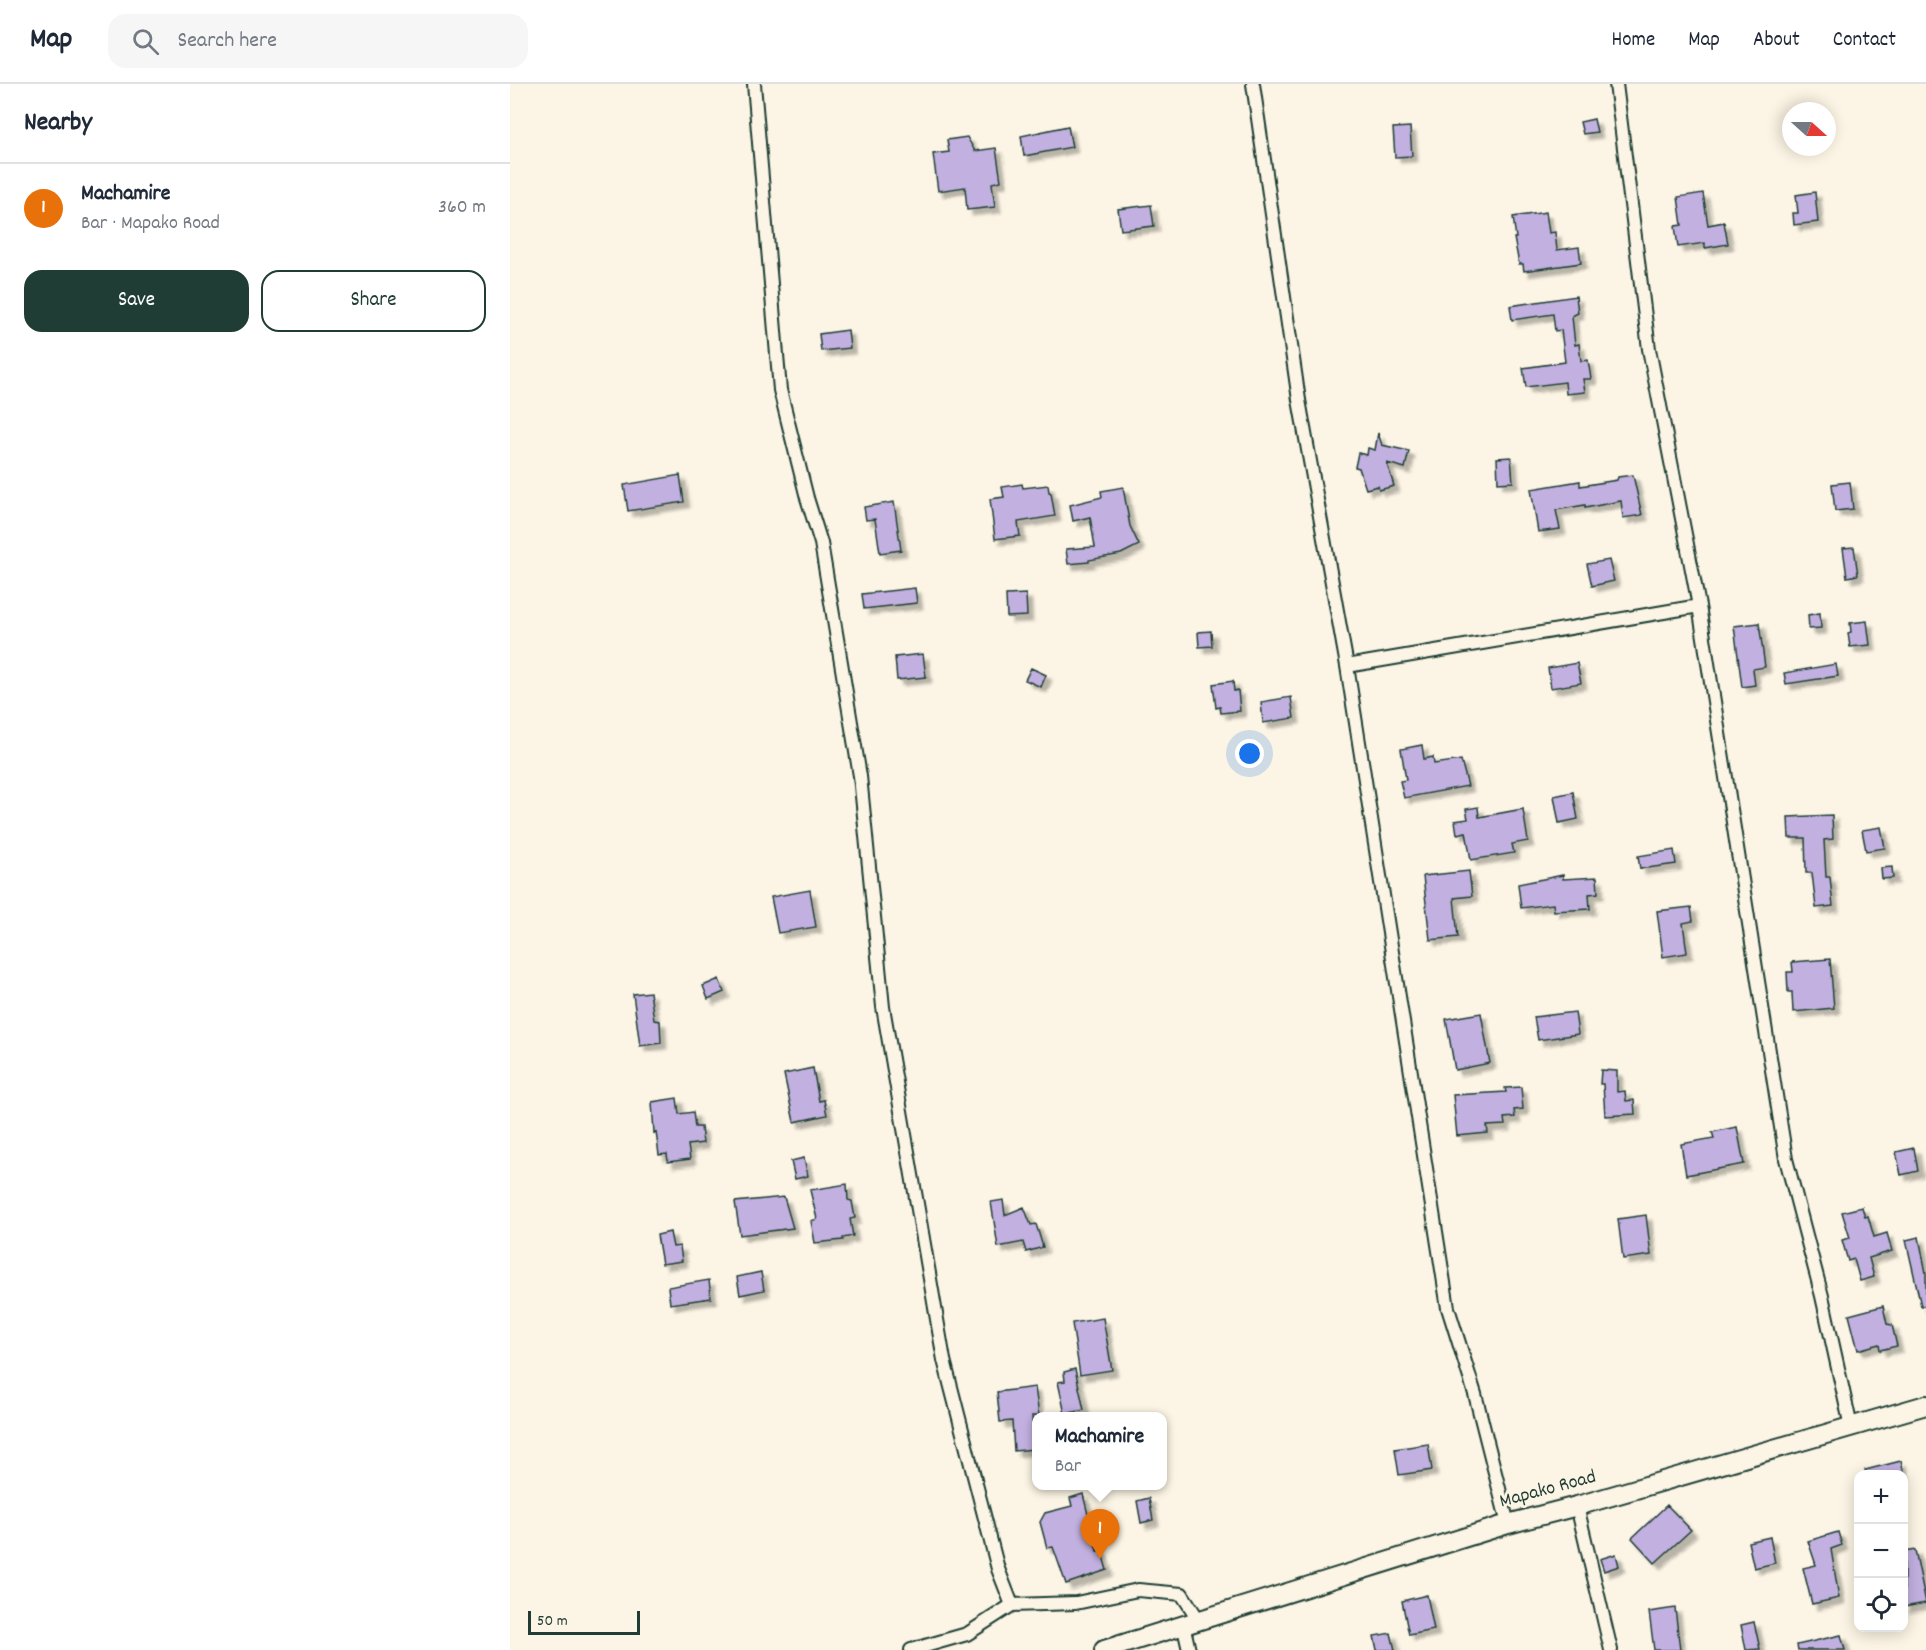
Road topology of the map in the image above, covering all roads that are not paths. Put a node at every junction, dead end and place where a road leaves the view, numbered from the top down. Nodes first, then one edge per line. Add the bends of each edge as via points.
1 (754, 84) edge
2 (1253, 84) edge
3 (1616, 84) edge
4 (1699, 606) junction
5 (1347, 666) junction
6 (1926, 1405) edge
7 (1851, 1427) junction
8 (1577, 1506) junction
9 (1508, 1524) junction
10 (1012, 1605) junction
11 (1190, 1622) junction
12 (911, 1650) edge
13 (1104, 1650) edge
14 (1189, 1650) edge
15 (1611, 1650) edge

1 - 10 street via 780,390 821,543 860,776 883,1007 944,1360 998,1569
2 - 5 street via 1299,400
3 - 4 street via 1649,349
4 - 5 street
4 - 7 street via 1786,1159
5 - 9 street via 1448,1308
6 - 7 street, Mapako Road
7 - 8 street, Mapako Road
8 - 9 street, Mapako Road
8 - 15 street
9 - 11 street, Mapako Road
10 - 11 street via 1076,1603 1138,1590 1182,1594
10 - 12 street via 967,1634
11 - 13 street, Mapako Road
11 - 14 street

